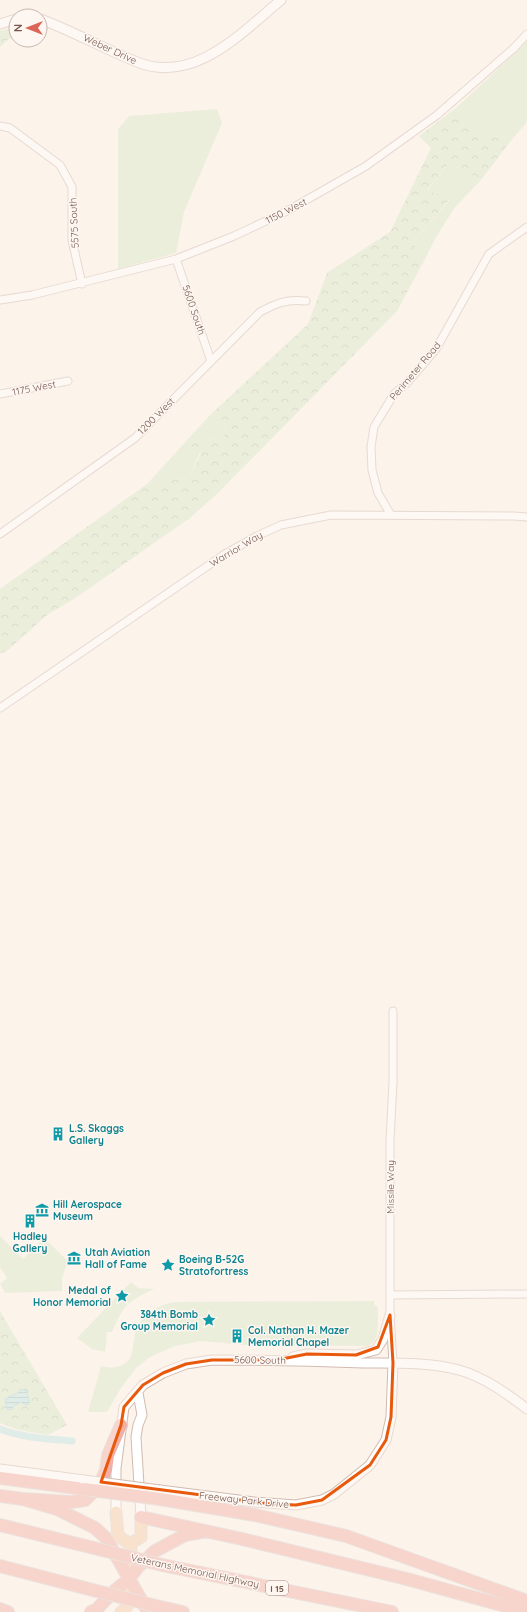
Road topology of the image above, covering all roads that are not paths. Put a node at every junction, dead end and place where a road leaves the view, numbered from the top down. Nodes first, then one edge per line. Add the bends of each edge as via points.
1 (282, 0) edge
2 (48, 21) edge
3 (527, 34) edge
4 (0, 126) edge
5 (527, 227) edge
6 (176, 259) junction
7 (82, 284) junction
8 (0, 300) edge
9 (306, 301) dead end
10 (211, 361) junction
11 (68, 381) dead end
12 (0, 394) edge
13 (391, 515) junction
14 (527, 517) edge
15 (0, 534) edge
16 (0, 708) edge
17 (393, 1011) dead end
18 (527, 1294) edge
19 (390, 1295) junction
20 (390, 1314) junction
21 (277, 1360) junction
22 (393, 1363) junction
23 (138, 1393) junction
24 (527, 1409) edge
25 (121, 1425) junction
26 (0, 1469) edge
27 (0, 1478) edge
28 (84, 1484) junction
29 (160, 1495) junction
30 (0, 1496) edge
31 (23, 1500) junction
32 (116, 1512) joint
33 (141, 1517) junction
34 (0, 1524) edge
35 (206, 1531) junction
36 (130, 1544) junction
37 (0, 1566) edge
38 (129, 1579) junction
39 (527, 1601) edge
40 (0, 1609) edge
41 (152, 1609) edge
42 (127, 1610) edge
43 (8, 1612) edge
44 (91, 1612) edge
45 (183, 1612) edge
46 (392, 1612) edge
47 (527, 1612) edge

1 - 2 main road, Weber Drive via 224,48 197,62 169,69 138,63
3 - 6 street, 1150 West via 437,115 366,166 287,211
4 - 7 street, 5575 South via 10,128 60,165 72,187 72,240
5 - 13 street, Perimeter Road via 490,254 436,349 394,394 374,427 371,447 372,470 378,493
6 - 7 street, 1150 West
6 - 10 street, 5600 South
7 - 8 street, 1150 West via 32,296
9 - 10 street, 1200 West via 278,302 260,312
10 - 15 street, 1200 West via 135,438
11 - 12 street, 1175 West
13 - 14 street, Warrior Way
13 - 16 street, Warrior Way via 331,515 281,525 257,536 225,554
17 - 19 street, Missile Way
18 - 19 street
19 - 20 street, Missile Way
20 - 21 main road via 383,1340 376,1350 356,1355 307,1354
20 - 22 street, Missile Way
21 - 22 main road, 5600 South
21 - 23 main road, 5600 South via 212,1360 186,1364 162,1373 143,1385
22 - 24 main road, 5600 South via 458,1370 481,1378
22 - 29 main road, Freeway Park Drive via 391,1417 386,1440 370,1465 334,1494 322,1500 296,1505
23 - 25 main road, 5600 South via 124,1407
23 - 33 main road via 142,1415 136,1437
25 - 31 highway via 108,1455 106,1470 99,1486 85,1500
25 - 32 main road, 5600 South via 116,1468
26 - 28 main road
27 - 28 highway
28 - 29 highway, bridge
29 - 39 highway via 346,1536
30 - 31 highway
31 - 38 highway via 56,1509 95,1528 106,1538
32 - 36 main road, 5600 South via 118,1536
33 - 35 highway
33 - 36 main road via 141,1537
34 - 46 highway, Veterans Memorial Highway / I 15, bridge via 162,1565
35 - 38 highway via 185,1535 155,1551
35 - 47 highway via 403,1578
36 - 38 main road
37 - 41 highway, bridge
38 - 41 highway
38 - 42 main road
38 - 44 highway
40 - 43 highway
41 - 45 highway

